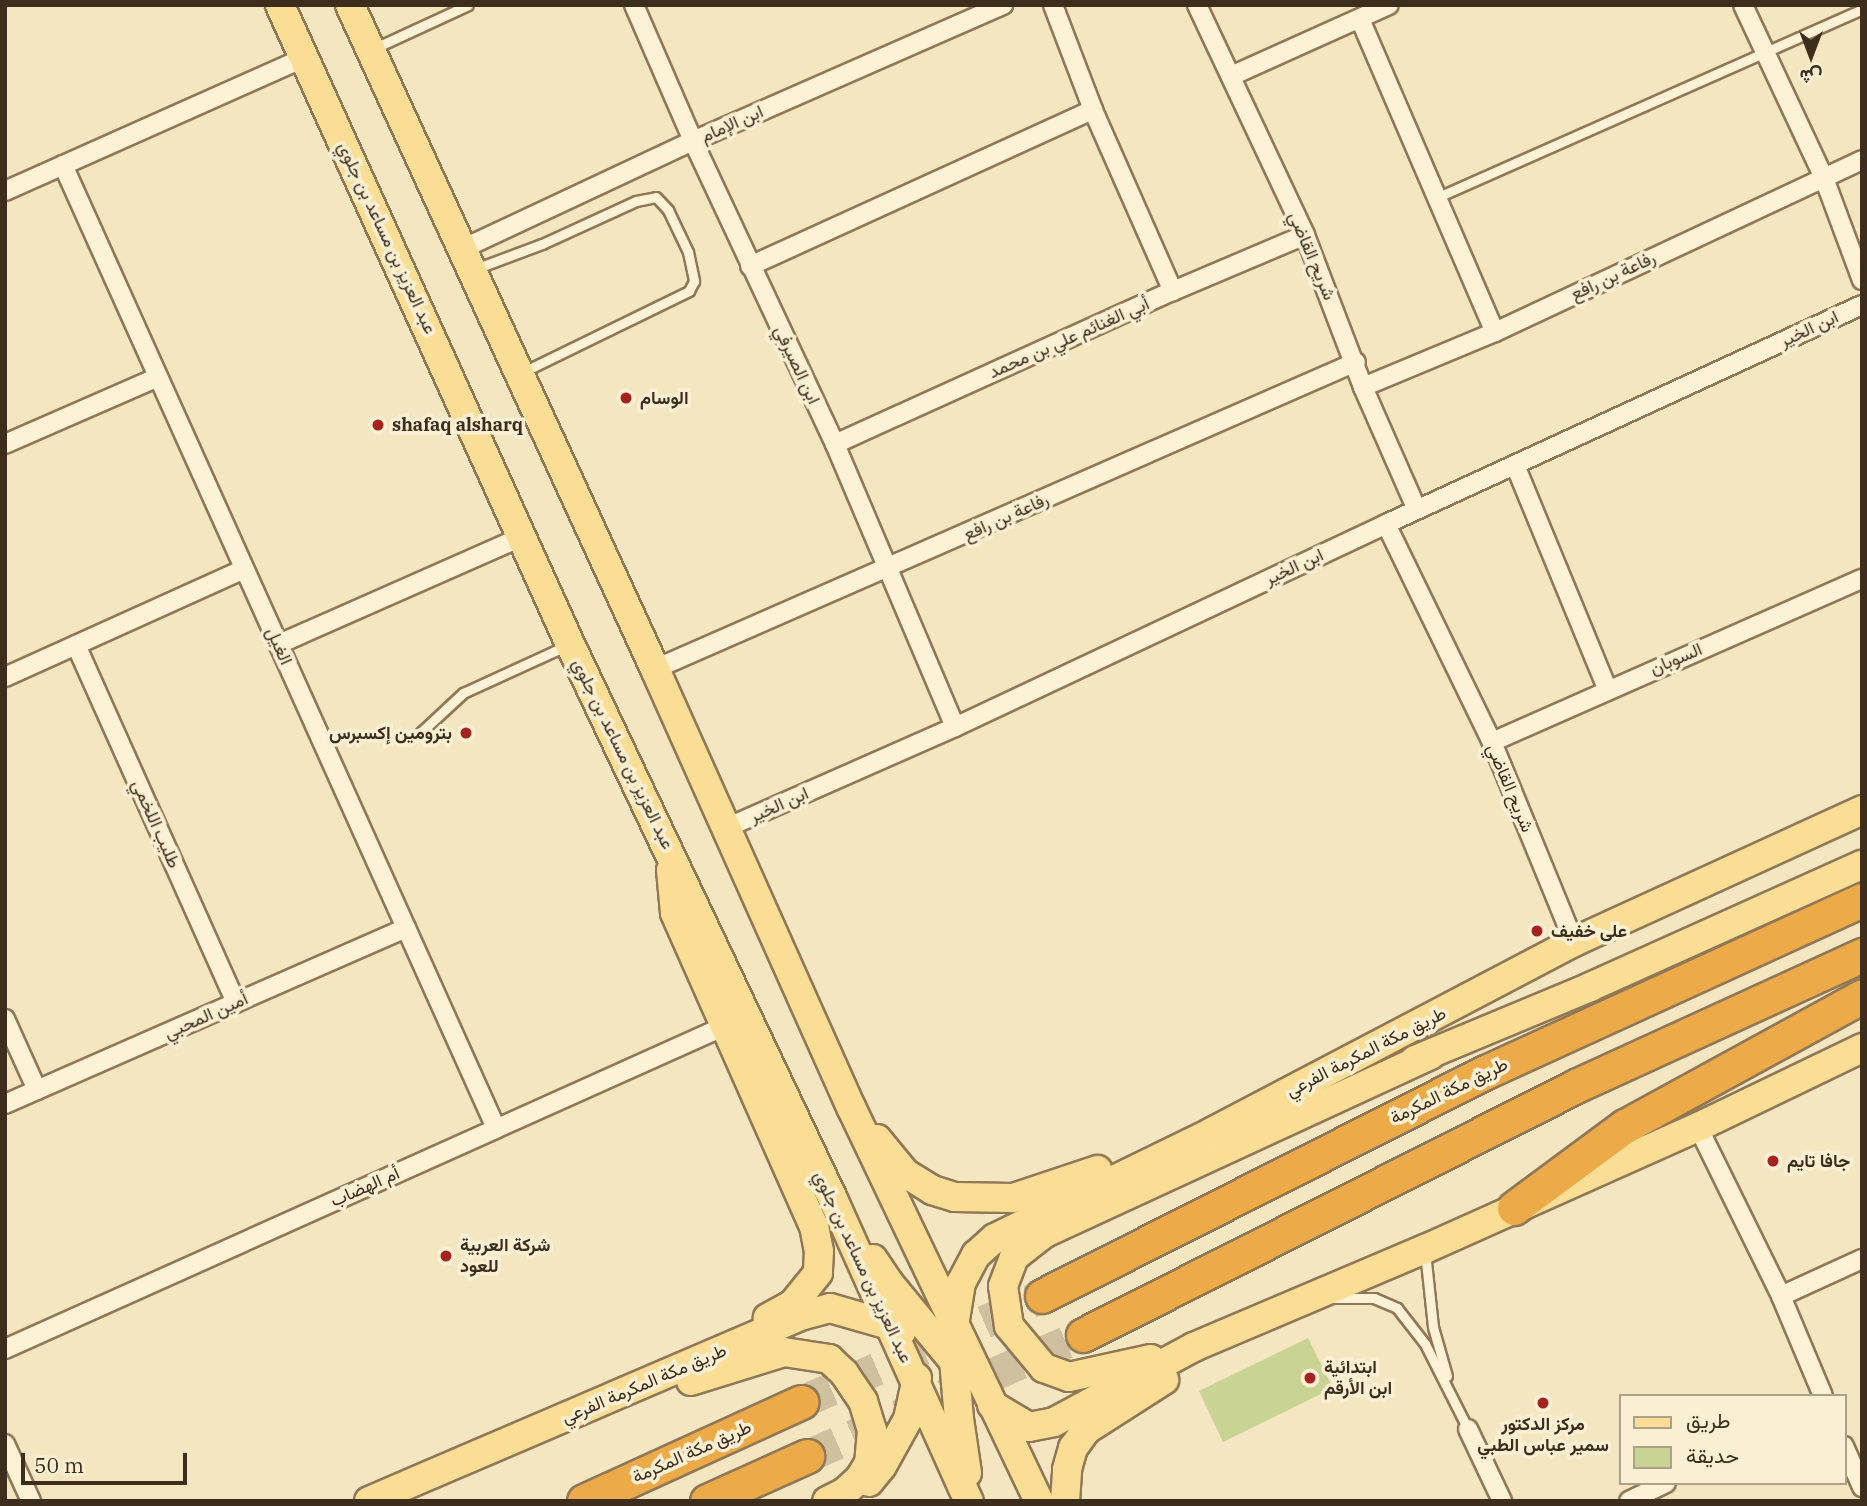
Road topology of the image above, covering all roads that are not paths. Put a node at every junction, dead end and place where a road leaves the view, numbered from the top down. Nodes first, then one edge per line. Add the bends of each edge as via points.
1 (280, 5) edge
2 (350, 5) edge
3 (1003, 5) edge
4 (1054, 5) edge
5 (1197, 5) edge
6 (1388, 5) edge
7 (1744, 5) edge
8 (464, 6) edge
9 (640, 8) edge
10 (1862, 9) edge
11 (1360, 19) junction
12 (370, 50) junction
13 (1766, 54) junction
14 (304, 58) junction
15 (1231, 76) junction
16 (1093, 110) junction
17 (693, 141) junction
18 (1862, 160) edge
19 (63, 165) junction
20 (1824, 178) junction
21 (5, 191) edge
22 (1438, 197) junction
23 (1305, 235) junction
24 (467, 259) junction
25 (750, 266) junction
26 (1862, 280) edge
27 (1173, 291) junction
28 (1862, 305) edge
29 (1495, 332) junction
30 (1356, 362) junction
31 (520, 373) junction
32 (158, 377) junction
33 (1363, 387) junction
34 (5, 444) edge
35 (835, 444) junction
36 (1515, 465) junction
37 (1417, 510) junction
38 (1386, 523) junction
39 (524, 536) junction
40 (244, 569) junction
41 (886, 570) junction
42 (1862, 579) edge
43 (279, 644) junction
44 (570, 644) junction
45 (76, 645) junction
46 (655, 669) junction
47 (5, 677) edge
48 (1607, 688) junction
49 (955, 727) junction
50 (420, 733) dead end
51 (1492, 742) junction
52 (1862, 810) edge
53 (726, 828) junction
54 (669, 848) junction
55 (1862, 865) edge
56 (1862, 900) edge
57 (406, 928) junction
58 (1574, 942) junction
59 (1862, 955) edge
60 (1862, 996) edge
61 (236, 1003) junction
62 (5, 1019) edge
63 (725, 1026) junction
64 (1862, 1048) edge
65 (1431, 1055) junction
66 (37, 1090) junction
67 (1275, 1099) junction
68 (5, 1104) edge
69 (851, 1107) junction
70 (1698, 1127) junction
71 (496, 1128) junction
72 (1212, 1132) junction
73 (833, 1199) junction
74 (1514, 1209) junction
75 (911, 1236) junction
76 (1425, 1249) junction
77 (1862, 1259) edge
78 (1042, 1296) tunnel mouth
79 (1781, 1296) junction
80 (1309, 1300) junction
81 (889, 1325) junction
82 (954, 1326) junction
83 (921, 1333) junction
84 (1083, 1335) tunnel mouth
85 (1194, 1347) junction
86 (5, 1349) edge
87 (954, 1361) junction
88 (916, 1383) junction
89 (957, 1393) junction
90 (1822, 1394) edge
91 (801, 1402) tunnel mouth
92 (994, 1408) junction
93 (561, 1419) junction
94 (1468, 1429) junction
95 (5, 1444) edge
96 (1846, 1451) edge
97 (807, 1456) tunnel mouth
98 (1662, 1485) edge
99 (1862, 1487) edge
100 (31, 1501) edge
101 (369, 1501) edge
102 (584, 1501) edge
103 (707, 1501) edge
104 (827, 1501) edge
105 (854, 1501) edge
106 (970, 1501) edge
107 (1021, 1501) edge
108 (1039, 1501) edge
109 (1065, 1501) edge
110 (1502, 1501) edge
111 (1629, 1501) edge

1 - 14 main road, عبد العزيز بن مساعد بن جلوي
2 - 12 main road
3 - 17 street, ابن الإمام
4 - 16 street
5 - 15 street, شريح القاضي
6 - 11 street
7 - 13 street
8 - 12 lane
9 - 17 street, ابن الصيرفي
10 - 13 lane
11 - 15 street
11 - 22 street
12 - 24 main road
13 - 20 street
13 - 22 lane
14 - 19 street
14 - 39 main road, عبد العزيز بن مساعد بن جلوي
15 - 23 street, شريح القاضي
16 - 25 street
16 - 27 street
17 - 24 street, ابن الإمام
17 - 25 street, ابن الصيرفي
18 - 20 street, رفاعة بن رافع
19 - 21 street
19 - 32 street, الغيل
20 - 26 street
20 - 29 street, رفاعة بن رافع
22 - 29 street
23 - 27 street, أبي الغنائم علي بن محمد
23 - 30 street, شريح القاضي
24 - 31 main road
24 - 31 lane via 542,244 636,201 656,197 668,210 688,252 694,281 689,291
25 - 35 street, ابن الصيرفي
27 - 35 street, أبي الغنائم علي بن محمد
28 - 36 street, ابن الخير
29 - 33 street, رفاعة بن رافع
30 - 33 street, شريح القاضي
30 - 41 street, رفاعة بن رافع
31 - 46 main road
32 - 34 street
32 - 40 street, الغيل
33 - 37 street, شريح القاضي
35 - 41 street, ابن الصيرفي
36 - 37 street, ابن الخير
36 - 48 street
37 - 38 street, ابن الخير
38 - 49 street, ابن الخير
38 - 51 street, شريح القاضي
39 - 43 street
39 - 44 main road, عبد العزيز بن مساعد بن جلوي
40 - 43 street, الغيل
40 - 45 street
41 - 46 street, رفاعة بن رافع
41 - 49 street, ابن الصيرفي
42 - 48 street, السوبان
43 - 57 street, الغيل
44 - 50 lane via 463,693
44 - 54 main road, عبد العزيز بن مساعد بن جلوي
45 - 47 street
45 - 61 street, طليب اللخمي
46 - 53 main road
48 - 51 street, السوبان
49 - 53 street, ابن الخير
51 - 58 street, شريح القاضي
52 - 58 main road, طريق مكة المكرمة الفرعي
53 - 69 main road
54 - 63 main road via 675,913
54 - 73 main road, عبد العزيز بن مساعد بن جلوي
55 - 65 main road
56 - 78 highway, طريق مكة المكرمة via 1486,1072
57 - 61 street, أمين المحبي
57 - 71 street, الغيل
58 - 67 main road, طريق مكة المكرمة الفرعي
59 - 84 highway via 1576,1086
60 - 74 highway via 1625,1126
61 - 66 street, أمين المحبي
62 - 66 street
63 - 71 street, أم الهضاب
63 - 93 main road via 814,1226 820,1251 818,1273 793,1304
64 - 70 main road, طريق مكة المكرمة الفرعي
65 - 67 main road
65 - 85 main road via 1043,1234 1014,1257 1003,1286 1009,1326 1044,1368 1069,1377
66 - 68 street, أمين المحبي
67 - 72 main road, طريق مكة المكرمة الفرعي
69 - 72 main road via 905,1173 932,1190 980,1200 1043,1190
69 - 75 main road
70 - 74 main road, طريق مكة المكرمة الفرعي
70 - 79 street
71 - 86 street, أم الهضاب
72 - 82 main road, طريق مكة المكرمة الفرعي via 995,1238 975,1255 961,1283
73 - 81 main road, عبد العزيز بن مساعد بن جلوي
73 - 83 main road, طريق مكة المكرمة الفرعي
74 - 76 main road, طريق مكة المكرمة الفرعي
75 - 82 main road
75 - 83 main road
76 - 80 main road, طريق مكة المكرمة الفرعي
76 - 94 lane via 1433,1327 1443,1367
77 - 79 street
79 - 90 street
80 - 85 main road, طريق مكة المكرمة الفرعي
80 - 94 lane via 1374,1298 1397,1308 1425,1344
81 - 83 main road, طريق مكة المكرمة الفرعي
81 - 88 main road, عبد العزيز بن مساعد بن جلوي
81 - 93 main road, طريق مكة المكرمة الفرعي via 830,1308 804,1315
82 - 87 main road, طريق مكة المكرمة الفرعي
82 - 92 main road
83 - 87 main road, طريق مكة المكرمة الفرعي
83 - 88 main road
83 - 89 main road, طريق مكة المكرمة الفرعي
85 - 92 main road, طريق مكة المكرمة الفرعي via 1054,1422 1029,1427
85 - 109 main road via 1160,1384 1086,1430 1073,1448
87 - 89 main road, طريق مكة المكرمة الفرعي
87 - 92 main road, طريق مكة المكرمة الفرعي
88 - 105 main road via 908,1419 882,1466
88 - 106 main road, عبد العزيز بن مساعد بن جلوي
89 - 106 main road, طريق مكة المكرمة الفرعي
89 - 107 main road, طريق مكة المكرمة الفرعي via 986,1431
91 - 102 highway, طريق مكة المكرمة
92 - 108 main road
93 - 101 main road, طريق مكة المكرمة الفرعي
93 - 104 main road via 784,1352 829,1359 863,1401 872,1430 869,1463 860,1478
94 - 110 street
95 - 100 street
96 - 99 street
97 - 103 highway
98 - 111 street

